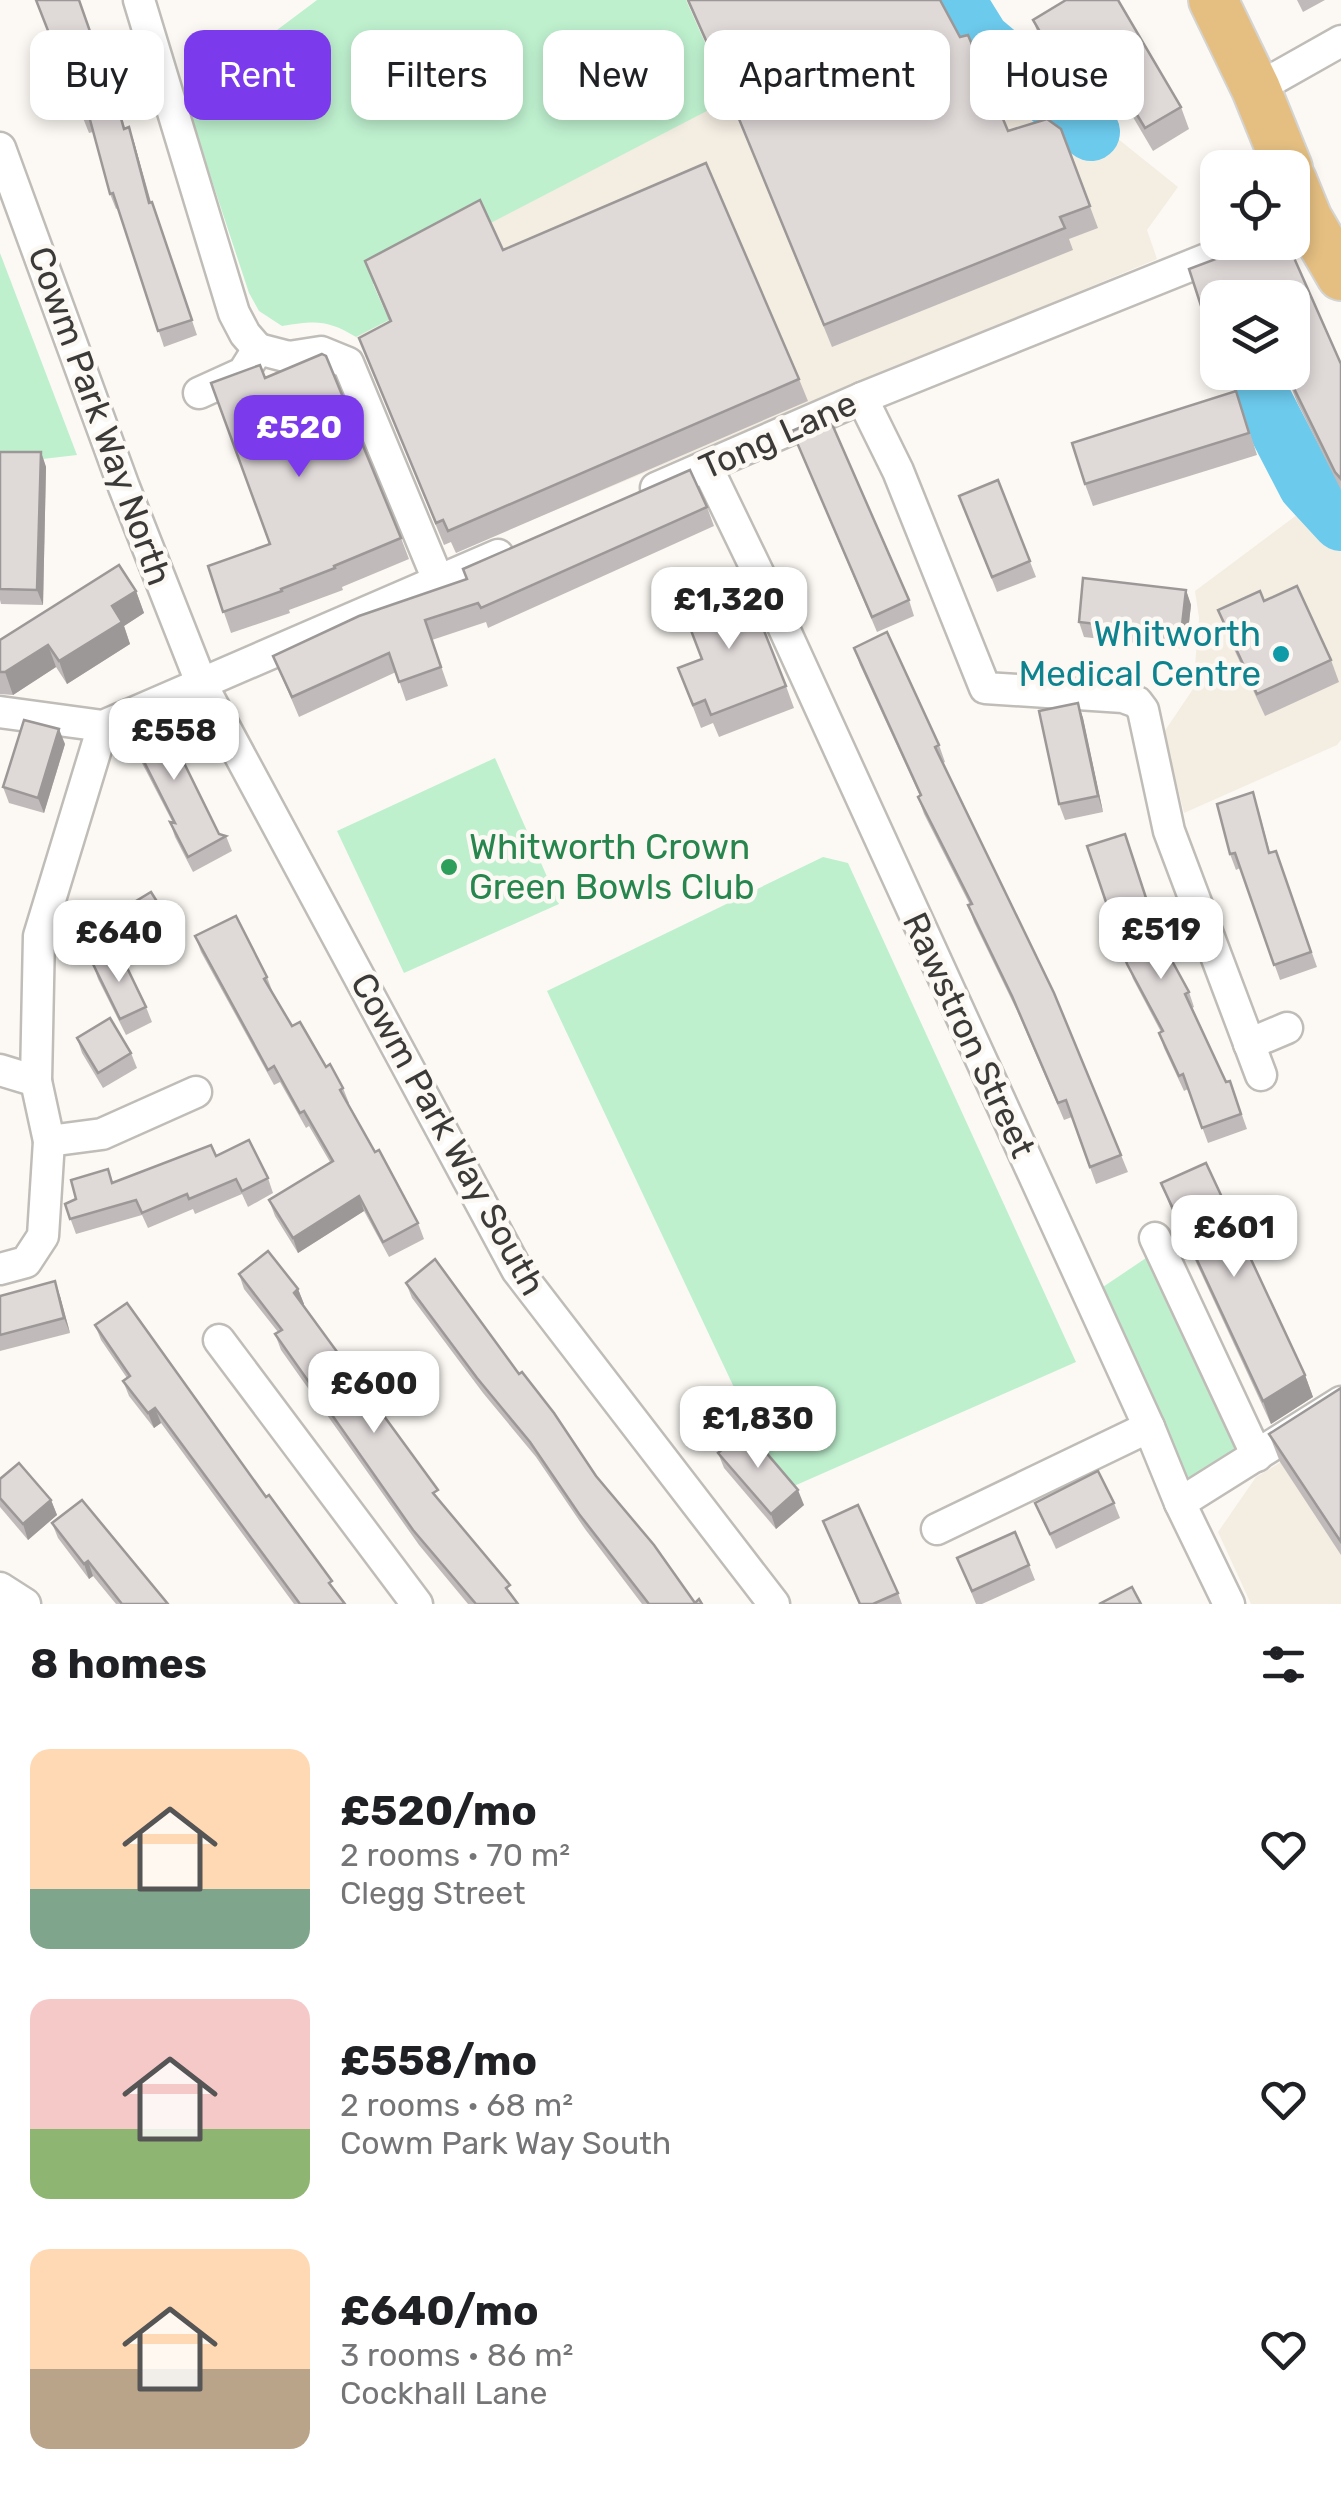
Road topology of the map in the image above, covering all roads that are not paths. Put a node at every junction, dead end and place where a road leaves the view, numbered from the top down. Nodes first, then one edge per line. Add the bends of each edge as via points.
1 (140, 0) edge
2 (1213, 0) edge
3 (1341, 41) edge
4 (1256, 89) junction
5 (0, 148) edge
6 (1281, 150) edge
7 (1310, 227) edge
8 (1204, 260) edge
9 (1341, 276) edge
10 (258, 349) junction
11 (199, 393) dead end
12 (862, 398) junction
13 (707, 467) junction
14 (635, 497) edge
15 (528, 542) edge
16 (438, 580) junction
17 (202, 684) junction
18 (0, 712) edge
19 (104, 726) junction
20 (1287, 1028) dead end
21 (1249, 1044) junction
22 (0, 1070) edge
23 (1261, 1075) dead end
24 (36, 1081) junction
25 (196, 1092) dead end
26 (49, 1141) junction
27 (1155, 1238) dead end
28 (0, 1269) edge
29 (219, 1340) dead end
30 (1341, 1402) edge
31 (1148, 1427) junction
32 (1257, 1456) junction
33 (1180, 1504) junction
34 (937, 1529) dead end
35 (0, 1588) edge
36 (25, 1604) edge
37 (417, 1604) edge
38 (774, 1604) edge
39 (1229, 1604) edge

1 - 10 street via 234,313
2 - 4 main road
3 - 4 street
4 - 6 main road
5 - 17 street, Cowm Park Way North
7 - 9 main road
8 - 12 street, Tong Lane
10 - 11 street via 243,373
10 - 16 street via 288,357 321,352 348,363
12 - 13 street, Tong Lane
12 - 21 street via 985,688 1123,698 1143,710 1169,830
13 - 14 street, Tong Lane
13 - 31 street, Rawstron Street
15 - 16 street
16 - 17 street
17 - 19 street
17 - 38 street, Cowm Park Way South via 517,1270
18 - 19 street
19 - 24 street via 39,936
20 - 21 street
21 - 23 street
22 - 24 street
24 - 26 street
25 - 26 street via 102,1134
26 - 28 street via 42,1236 26,1262
27 - 32 street
29 - 37 street
30 - 32 street
31 - 33 street, Rawstron Street
31 - 34 street
32 - 33 street
33 - 39 street, Rawstron Street
35 - 36 street

